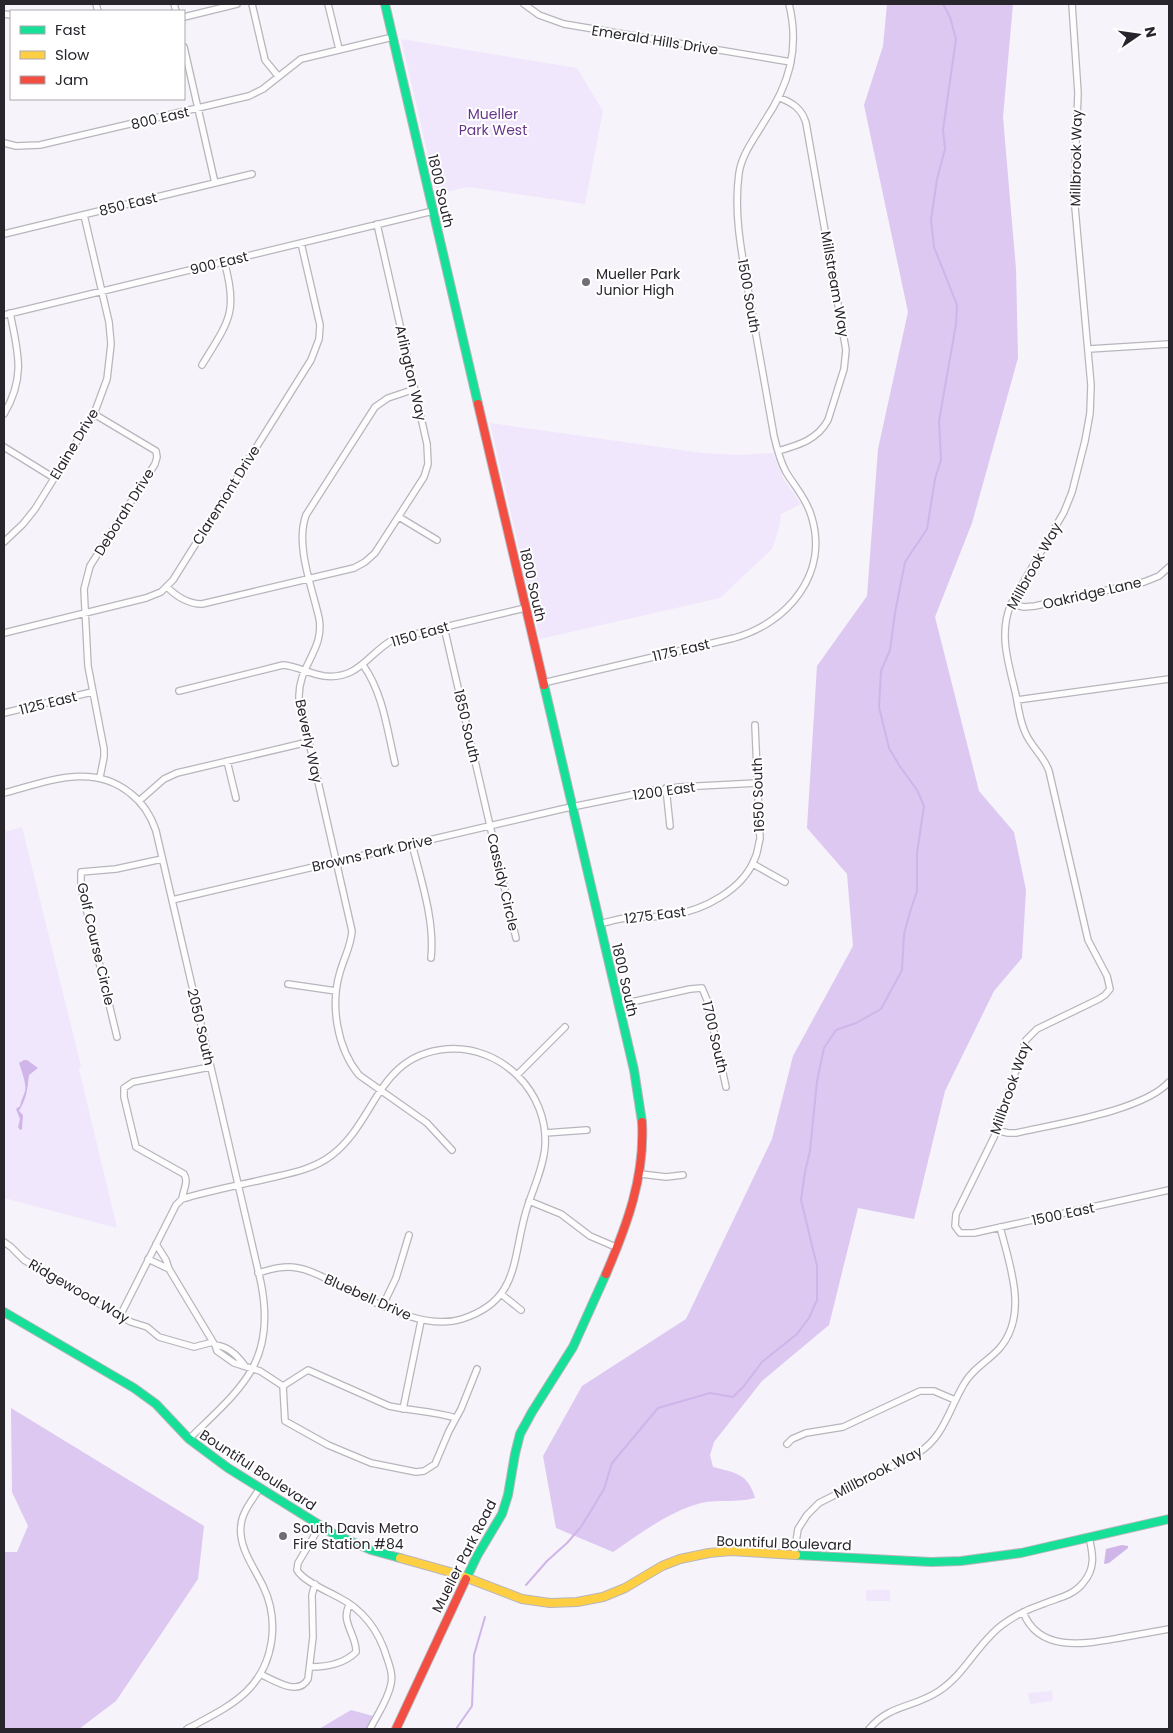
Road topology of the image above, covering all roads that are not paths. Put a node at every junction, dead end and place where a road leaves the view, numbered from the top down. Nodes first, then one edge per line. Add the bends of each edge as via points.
1 (237, 4) edge
2 (252, 4) edge
3 (328, 4) edge
4 (385, 4) edge
5 (524, 4) edge
6 (789, 4) edge
7 (1072, 4) edge
8 (185, 16) edge
9 (393, 37) junction
10 (339, 49) junction
11 (185, 51) edge
12 (791, 62) junction
13 (278, 76) junction
14 (780, 98) junction
15 (198, 109) junction
16 (4, 143) edge
17 (252, 174) dead end
18 (215, 183) junction
19 (433, 211) junction
20 (84, 215) junction
21 (377, 224) junction
22 (4, 234) edge
23 (301, 243) junction
24 (224, 261) junction
25 (102, 291) junction
26 (7, 314) edge
27 (1169, 344) edge
28 (1089, 349) junction
29 (202, 365) dead end
30 (415, 389) junction
31 (4, 414) edge
32 (94, 414) junction
33 (4, 447) edge
34 (778, 451) junction
35 (54, 478) junction
36 (399, 517) junction
37 (437, 540) dead end
38 (4, 542) edge
39 (1169, 567) edge
40 (310, 579) junction
41 (167, 587) junction
42 (803, 588) joint
43 (1011, 604) junction
44 (525, 608) junction
45 (85, 614) junction
46 (444, 627) junction
47 (4, 633) edge
48 (363, 665) junction
49 (303, 670) junction
50 (1169, 679) edge
51 (543, 683) junction
52 (179, 691) dead end
53 (92, 692) junction
54 (1017, 700) junction
55 (4, 713) edge
56 (754, 725) dead end
57 (308, 742) junction
58 (227, 761) junction
59 (395, 763) dead end
60 (100, 777) junction
61 (757, 783) junction
62 (666, 788) junction
63 (4, 793) edge
64 (236, 798) dead end
65 (140, 801) junction
66 (572, 807) junction
67 (490, 826) junction
68 (670, 826) dead end
69 (412, 844) junction
70 (162, 858) junction
71 (336, 862) junction
72 (753, 864) junction
73 (785, 882) dead end
74 (172, 900) junction
75 (599, 924) junction
76 (516, 938) dead end
77 (431, 958) dead end
78 (288, 984) dead end
79 (336, 991) junction
80 (618, 1005) junction
81 (565, 1028) dead end
82 (117, 1037) dead end
83 (210, 1067) junction
84 (517, 1075) junction
85 (1169, 1082) edge
86 (726, 1087) dead end
87 (381, 1091) junction
88 (587, 1130) dead end
89 (996, 1130) junction
90 (546, 1133) junction
91 (452, 1150) dead end
92 (641, 1174) junction
93 (682, 1175) dead end
94 (238, 1185) junction
95 (1169, 1190) edge
96 (182, 1199) junction
97 (529, 1201) junction
98 (1000, 1228) junction
99 (957, 1231) joint
100 (409, 1235) dead end
101 (4, 1242) edge
102 (156, 1244) junction
103 (618, 1248) junction
104 (148, 1259) junction
105 (168, 1269) junction
106 (258, 1273) junction
107 (501, 1294) junction
108 (383, 1305) junction
109 (521, 1310) dead end
110 (4, 1312) edge
111 (120, 1316) junction
112 (421, 1321) junction
113 (214, 1344) junction
114 (253, 1368) junction
115 (478, 1370) dead end
116 (283, 1386) junction
117 (955, 1400) junction
118 (403, 1409) junction
119 (456, 1418) junction
120 (189, 1439) junction
121 (787, 1444) dead end
122 (260, 1488) junction
123 (1169, 1519) edge
124 (320, 1526) junction
125 (1089, 1536) junction
126 (794, 1555) junction
127 (466, 1578) junction
128 (315, 1584) junction
129 (350, 1604) junction
130 (1023, 1612) junction
131 (1169, 1629) edge
132 (310, 1668) junction
133 (260, 1674) junction
134 (188, 1729) edge
135 (370, 1729) edge
136 (396, 1729) edge
137 (870, 1729) edge

1 - 8 street
2 - 13 street via 264,57
3 - 10 street
4 - 9 main road, 1800 South
5 - 12 street, Emerald Hills Drive via 539,15 564,24
6 - 12 street, 1500 South via 793,36
7 - 28 street, Millbrook Way via 1078,93 1074,196
9 - 10 street, 800 East
9 - 19 main road, 1800 South
10 - 13 street, 800 East via 301,58
11 - 15 street
12 - 14 street, 1500 South
13 - 15 street, 800 East via 254,95
14 - 34 street, 1500 South via 746,150 739,179 737,211 740,246
14 - 34 street, Millstream Way via 797,107 806,123 846,350 844,369 824,426 807,442
15 - 16 street, 800 East via 40,145
15 - 18 street
17 - 18 street, 850 East
18 - 20 street, 850 East
19 - 21 street, 900 East
19 - 44 main road, 1800 South
20 - 22 street, 850 East
20 - 25 street, Elaine Drive
21 - 23 street, 900 East
21 - 30 street, Arlington Way
23 - 24 street, 900 East
23 - 41 street, Claremont Drive via 320,325 318,346
24 - 25 street, 900 East
24 - 29 street via 231,288 230,313
25 - 26 street, 900 East
25 - 32 street, Elaine Drive via 110,333 110,356 105,385
26 - 31 street via 18,348 19,370 15,391
27 - 28 street
28 - 43 street, Millbrook Way via 1089,420 1072,492 1064,512
30 - 36 street, Arlington Way via 428,444 428,464 424,477
30 - 40 street, Beverly Way via 388,398 375,407 309,510 302,539
32 - 35 street, Elaine Drive
32 - 45 street, Deborah Drive via 157,454 155,464 90,566 84,589
33 - 35 street
34 - 42 street, 1500 South via 786,472 808,504 815,530 814,560
35 - 38 street, Elaine Drive via 29,517
36 - 37 street
36 - 40 street, Arlington Way via 366,562
39 - 43 street, Oakridge Lane via 1159,576 1144,582 1035,606
40 - 41 street, Arlington Way via 202,604 190,603
40 - 49 street, Beverly Way via 320,630 316,647
41 - 45 street, Claremont Drive via 146,598
42 - 51 street, 1175 East via 788,608 745,635
43 - 54 street, Millbrook Way via 1004,641
44 - 46 street, 1150 East
44 - 51 main road, 1800 South
45 - 47 street, Claremont Drive
45 - 53 street
46 - 48 street, 1150 East via 394,639
46 - 67 street, 1850 South
48 - 49 street, 1150 East via 346,674 329,676
48 - 59 street via 380,698
49 - 52 street, 1150 East via 277,666
49 - 57 street, Beverly Way via 299,698
50 - 54 street
51 - 66 main road, 1800 South
53 - 55 street, 1125 East
53 - 60 street via 104,749
54 - 89 street, Millbrook Way via 1025,733 1049,771 1088,940 1107,976 1110,989 1102,997 1041,1027 1028,1037
56 - 61 street, 1650 South
57 - 58 street
57 - 71 street, Beverly Way
58 - 64 street
58 - 65 street via 171,776
60 - 63 street via 67,777
60 - 65 street, 2050 South via 122,786
61 - 62 street, 1200 East
61 - 72 street, 1650 South via 760,839
62 - 66 street, 1200 East
62 - 68 street
65 - 70 street, 2050 South via 154,825
66 - 67 street, Browns Park Drive
66 - 75 main road, 1800 South
67 - 69 street, Browns Park Drive
67 - 76 street, Cassidy Circle
69 - 71 street, Browns Park Drive
69 - 77 street via 430,921
70 - 74 street, 2050 South
70 - 82 street, Golf Course Circle via 116,869 81,872 81,887
71 - 74 street, Browns Park Drive
71 - 79 street, Beverly Way via 352,931
72 - 73 street
72 - 75 street, 1275 East via 739,882 698,908 675,915 626,918
74 - 83 street, 2050 South
75 - 80 main road, 1800 South
78 - 79 street
79 - 87 street, Beverly Way via 338,1024 347,1057 360,1075
80 - 86 street, 1700 South via 702,988
80 - 92 main road, 1800 South via 643,1122
81 - 84 street
83 - 94 street, 2050 South
83 - 96 street via 133,1082 124,1088 136,1147 184,1174 187,1182
84 - 87 street via 500,1061 481,1053 446,1049 423,1054 405,1063
84 - 90 street via 537,1101
85 - 89 street via 1151,1096 1098,1114 1012,1133
87 - 91 street, Beverly Way via 427,1123
87 - 94 street via 344,1144 324,1160 299,1171
88 - 90 street
89 - 99 street, Millbrook Way via 956,1214
90 - 97 street, Bluebell Drive via 542,1167
92 - 93 street
92 - 103 main road, Mueller Park Road via 632,1213
94 - 96 street
94 - 106 street, 2050 South
95 - 98 street, 1500 East
96 - 102 street
97 - 103 street via 561,1214 590,1236
97 - 107 street, Bluebell Drive via 514,1270
98 - 99 street, 1500 East via 967,1234
98 - 117 street, Millbrook Way via 1015,1292 1015,1316 1005,1340 969,1376
100 - 108 street via 396,1278
101 - 111 street, Ridgewood Way via 24,1260
102 - 104 street
102 - 105 street
103 - 127 main road, Mueller Park Road via 561,1370 526,1423 516,1448 504,1509
104 - 105 street
104 - 111 street
105 - 113 street
106 - 108 street, Bluebell Drive via 282,1267 306,1270
106 - 114 street, 2050 South via 264,1296 265,1324 261,1349
107 - 109 street
107 - 112 street, Bluebell Drive via 463,1319 442,1323
108 - 112 street, Bluebell Drive
110 - 120 main road, Bountiful Boulevard via 134,1388 156,1404
111 - 113 street, Ridgewood Way via 148,1327 168,1340 194,1347
112 - 118 street
113 - 114 street via 216,1351 234,1363
114 - 116 street
114 - 120 street, 2050 South via 232,1399
115 - 119 street
116 - 118 street via 308,1370 389,1406
116 - 119 street via 285,1422 372,1463 416,1472 424,1472 435,1464
117 - 121 street via 929,1390 920,1391 843,1427 799,1435
117 - 126 street, Millbrook Way via 939,1434 924,1449 812,1508 798,1529
118 - 119 street
120 - 122 main road, Bountiful Boulevard
122 - 124 main road, Bountiful Boulevard
122 - 133 street via 240,1527 244,1548 272,1610 272,1644
123 - 125 main road, Bountiful Boulevard
124 - 127 main road, Bountiful Boulevard via 371,1550
124 - 128 street via 296,1567 298,1574
125 - 126 main road, Bountiful Boulevard via 999,1556 952,1562
125 - 130 street via 1093,1564 1082,1584 1072,1593
126 - 127 main road, Bountiful Boulevard via 725,1552 690,1556 662,1566 625,1588 602,1597 564,1603 522,1599
127 - 136 main road, Mueller Park Road
128 - 129 street
128 - 132 street
129 - 132 street via 346,1618 356,1652 342,1662
129 - 135 street via 376,1632 391,1673 391,1684
130 - 131 street via 1035,1631 1067,1643 1090,1643
130 - 137 street via 994,1631 960,1674 944,1688 925,1699 894,1709
132 - 133 street via 306,1683 298,1687 283,1685
133 - 134 street via 239,1698

